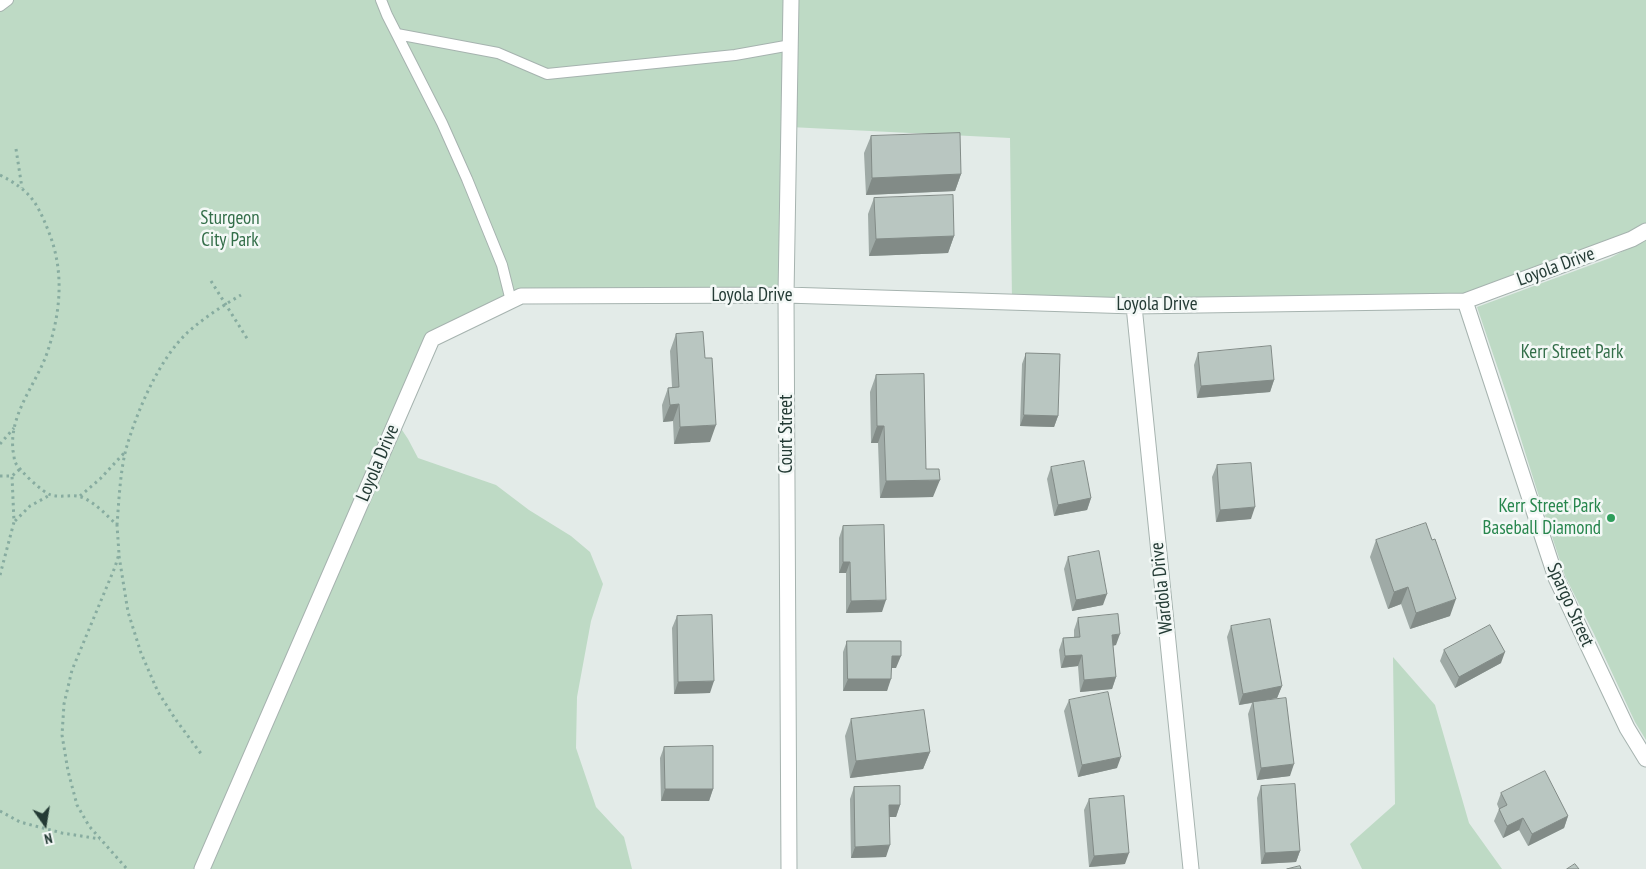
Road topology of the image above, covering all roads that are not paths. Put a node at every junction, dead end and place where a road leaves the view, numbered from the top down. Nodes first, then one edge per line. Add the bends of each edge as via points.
1 (8, 0) edge
2 (381, 0) edge
3 (790, 0) edge
4 (0, 6) edge
5 (397, 34) junction
6 (791, 45) junction
7 (1646, 231) edge
8 (786, 296) junction
9 (511, 301) junction
10 (1465, 301) junction
11 (1134, 306) junction
12 (1646, 759) edge
13 (202, 869) edge
14 (789, 869) edge
15 (1191, 869) edge

1 - 4 lane
2 - 5 lane
3 - 6 street, Court Street
5 - 6 lane via 498,53 547,74 735,55
5 - 9 lane via 467,179 502,265
6 - 8 street, Court Street
7 - 10 street, Loyola Drive
8 - 9 street, Loyola Drive via 521,296
8 - 11 street, Loyola Drive
8 - 14 street, Court Street
9 - 13 street, Loyola Drive via 432,339
10 - 11 street, Loyola Drive
10 - 12 street, Spargo Street via 1556,578 1627,728
11 - 15 street, Wardola Drive

